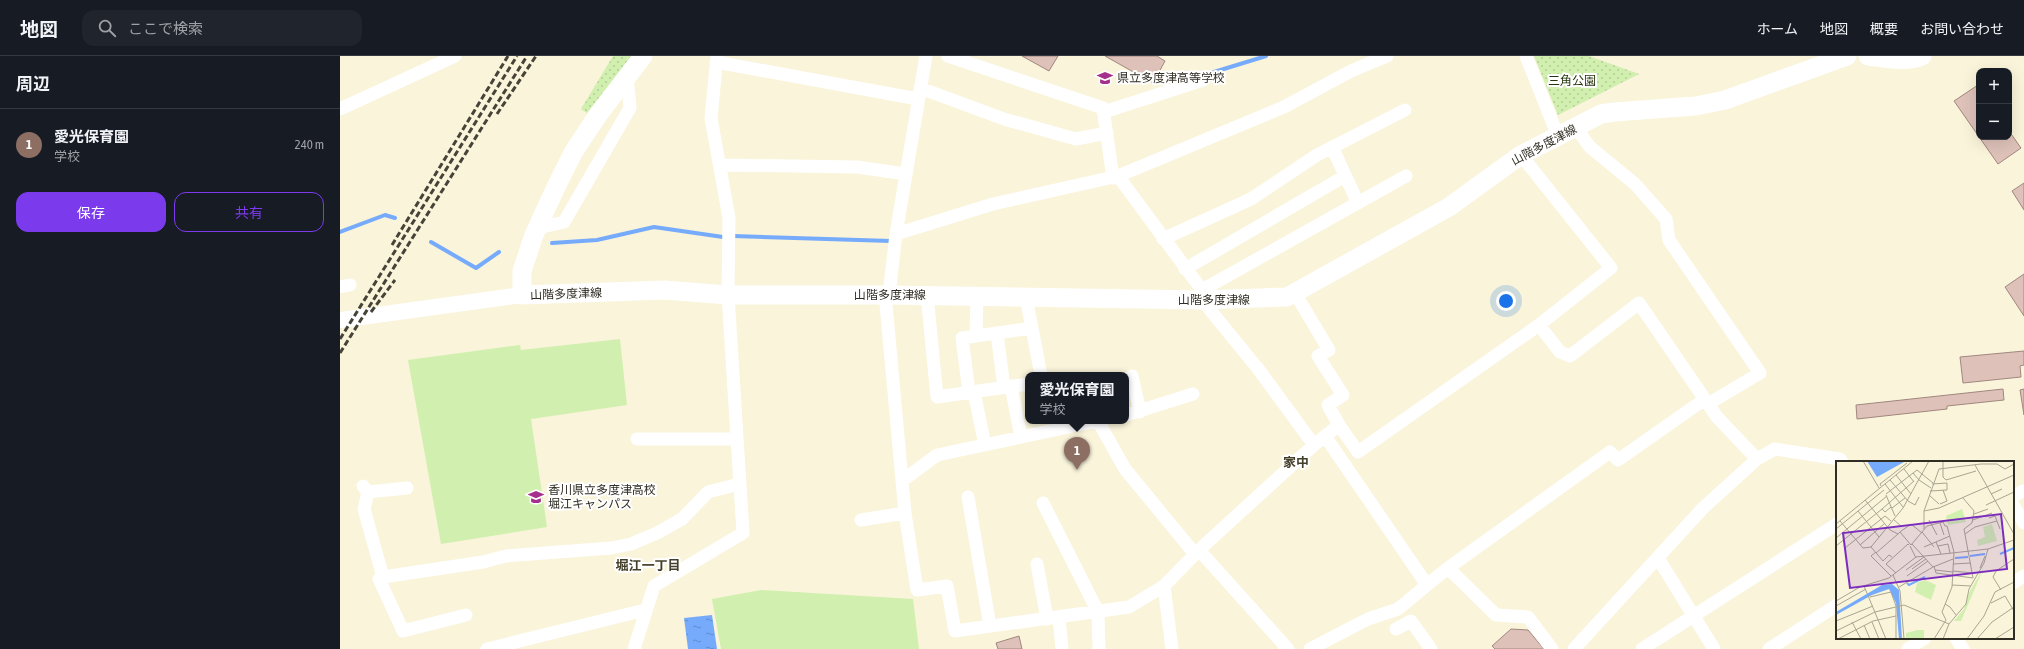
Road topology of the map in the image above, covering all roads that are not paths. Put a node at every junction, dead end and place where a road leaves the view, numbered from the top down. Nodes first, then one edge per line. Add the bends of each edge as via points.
1 (455, 56) edge
2 (643, 56) edge
3 (926, 56) edge
4 (948, 56) edge
5 (1387, 56) edge
6 (1526, 56) edge
7 (1847, 56) edge
8 (1868, 56) edge
9 (1922, 56) edge
10 (716, 59) edge
11 (627, 76) junction
12 (1203, 80) dead end
13 (919, 94) junction
14 (340, 109) edge
15 (1405, 110) dead end
16 (1104, 112) junction
17 (1576, 128) junction
18 (1107, 133) junction
19 (1558, 136) junction
20 (1332, 147) junction
21 (1521, 155) junction
22 (720, 165) junction
23 (906, 174) junction
24 (1345, 176) junction
25 (1406, 176) dead end
26 (1115, 177) junction
27 (1358, 203) junction
28 (538, 228) junction
29 (896, 234) junction
30 (1163, 239) junction
31 (1185, 269) junction
32 (1295, 293) junction
33 (522, 295) junction
34 (728, 295) junction
35 (889, 295) junction
36 (1202, 295) junction
37 (927, 296) junction
38 (977, 296) junction
39 (1026, 297) junction
40 (340, 320) edge
41 (1539, 325) junction
42 (1032, 328) junction
43 (996, 334) junction
44 (976, 336) junction
45 (1040, 372) edge
46 (1132, 376) dead end
47 (1025, 384) edge
48 (1007, 387) junction
49 (971, 392) junction
50 (1193, 394) dead end
51 (1706, 401) junction
52 (1140, 412) junction
53 (1129, 414) edge
54 (1066, 424) edge
55 (1100, 424) edge
56 (1055, 425) edge
57 (1339, 425) junction
58 (1325, 436) junction
59 (1021, 437) junction
60 (637, 439) dead end
61 (736, 439) junction
62 (985, 445) junction
63 (1314, 445) junction
64 (1757, 459) junction
65 (1841, 461) edge
66 (902, 481) junction
67 (739, 484) junction
68 (407, 488) dead end
69 (968, 497) dead end
70 (1043, 503) dead end
71 (2014, 508) edge
72 (905, 513) junction
73 (861, 520) dead end
74 (2024, 523) edge
75 (1836, 525) edge
76 (1197, 552) junction
77 (1658, 558) junction
78 (1037, 564) dead end
79 (1448, 568) junction
80 (2024, 576) edge
81 (383, 577) junction
82 (2014, 582) edge
83 (1427, 585) junction
84 (1164, 586) junction
85 (1836, 606) edge
86 (645, 610) junction
87 (1098, 612) junction
88 (466, 615) dead end
89 (1694, 616) junction
90 (1053, 618) junction
91 (990, 626) junction
92 (1396, 629) dead end
93 (1923, 639) edge
94 (1957, 639) edge
95 (487, 649) edge
96 (634, 649) edge
97 (1062, 649) edge
98 (1100, 649) edge
99 (1172, 649) edge
100 (1288, 649) edge
101 (1310, 649) edge
102 (1431, 649) edge
103 (1552, 649) edge
104 (1574, 649) edge
105 (1642, 649) edge
106 (1714, 649) edge
107 (1769, 649) edge
108 (1908, 649) edge
109 (1963, 649) edge

1 - 14 street
2 - 11 main road
3 - 13 street
4 - 16 street via 1103,108
5 - 26 street via 1351,71 1284,107
6 - 19 street
7 - 17 main road, 山階多度津線 via 1725,100 1696,106 1601,114
8 - 9 main road via 1897,60
10 - 13 street
10 - 22 street via 712,118
11 - 28 main road via 574,151
11 - 28 street via 630,108 572,209 564,222
12 - 16 street
13 - 18 street via 1076,139
13 - 23 street
15 - 20 street
16 - 18 street
17 - 19 main road, 山階多度津線
17 - 51 street via 1590,147 1636,184 1666,219 1669,240 1760,372
18 - 26 street
19 - 21 main road, 山階多度津線
20 - 24 street
20 - 30 street via 1251,200
21 - 32 main road, 山階多度津線 via 1448,207
21 - 41 street via 1611,268
22 - 23 street via 857,167
22 - 34 street via 729,218
23 - 29 street
24 - 27 street
24 - 31 street
25 - 27 street
26 - 29 street via 993,204
26 - 30 street
27 - 36 street
28 - 33 main road via 522,271
29 - 35 street
30 - 31 street
31 - 36 street
32 - 36 main road, 山階多度津線 via 1287,297 1262,300
32 - 57 street via 1329,350 1318,356 1343,395 1328,405
33 - 34 main road, 山階多度津線 via 664,290
33 - 40 street
34 - 35 main road, 山階多度津線
34 - 61 street
35 - 37 main road, 山階多度津線
35 - 66 street via 886,304
36 - 39 main road, 山階多度津線
36 - 63 street
37 - 38 main road, 山階多度津線
37 - 49 street via 937,397
38 - 39 main road, 山階多度津線
38 - 44 street
39 - 42 street
41 - 51 street via 1560,352 1570,356 1639,303
41 - 57 street via 1358,452
42 - 43 street
42 - 45 street
43 - 44 street
43 - 48 street
44 - 49 street via 962,338
46 - 52 street
47 - 48 street
48 - 49 street
48 - 59 street
49 - 62 street
50 - 52 street
51 - 64 street via 1717,417
51 - 79 street via 1618,460 1610,452
52 - 53 street
54 - 56 street
55 - 76 street via 1124,469
56 - 59 street
57 - 58 street
58 - 63 street
58 - 83 street
59 - 62 street
60 - 61 street
61 - 67 street
62 - 66 street via 937,455
63 - 76 street
64 - 65 street via 1775,449 1829,456
64 - 77 street via 1703,508
66 - 72 street
67 - 81 street via 708,492 682,519 631,544 611,548 506,556 483,562
67 - 86 street via 743,533 654,586
68 - 81 street via 365,489 364,509
69 - 91 street
70 - 87 street
71 - 74 street
72 - 73 street
72 - 91 street via 916,590 947,586 955,631
75 - 89 street
76 - 84 street
76 - 100 street
77 - 89 street
77 - 104 street
78 - 90 street
79 - 83 street
79 - 103 street via 1496,615 1528,618
80 - 82 street
81 - 88 street via 379,579 403,631
83 - 101 street via 1398,609 1368,619
84 - 87 street via 1129,607
84 - 99 street
85 - 107 street
86 - 95 street
86 - 96 street
87 - 90 street
87 - 98 street
89 - 105 street
89 - 106 street
90 - 91 street
90 - 97 street
92 - 102 street via 1411,621
93 - 108 street
94 - 109 street

